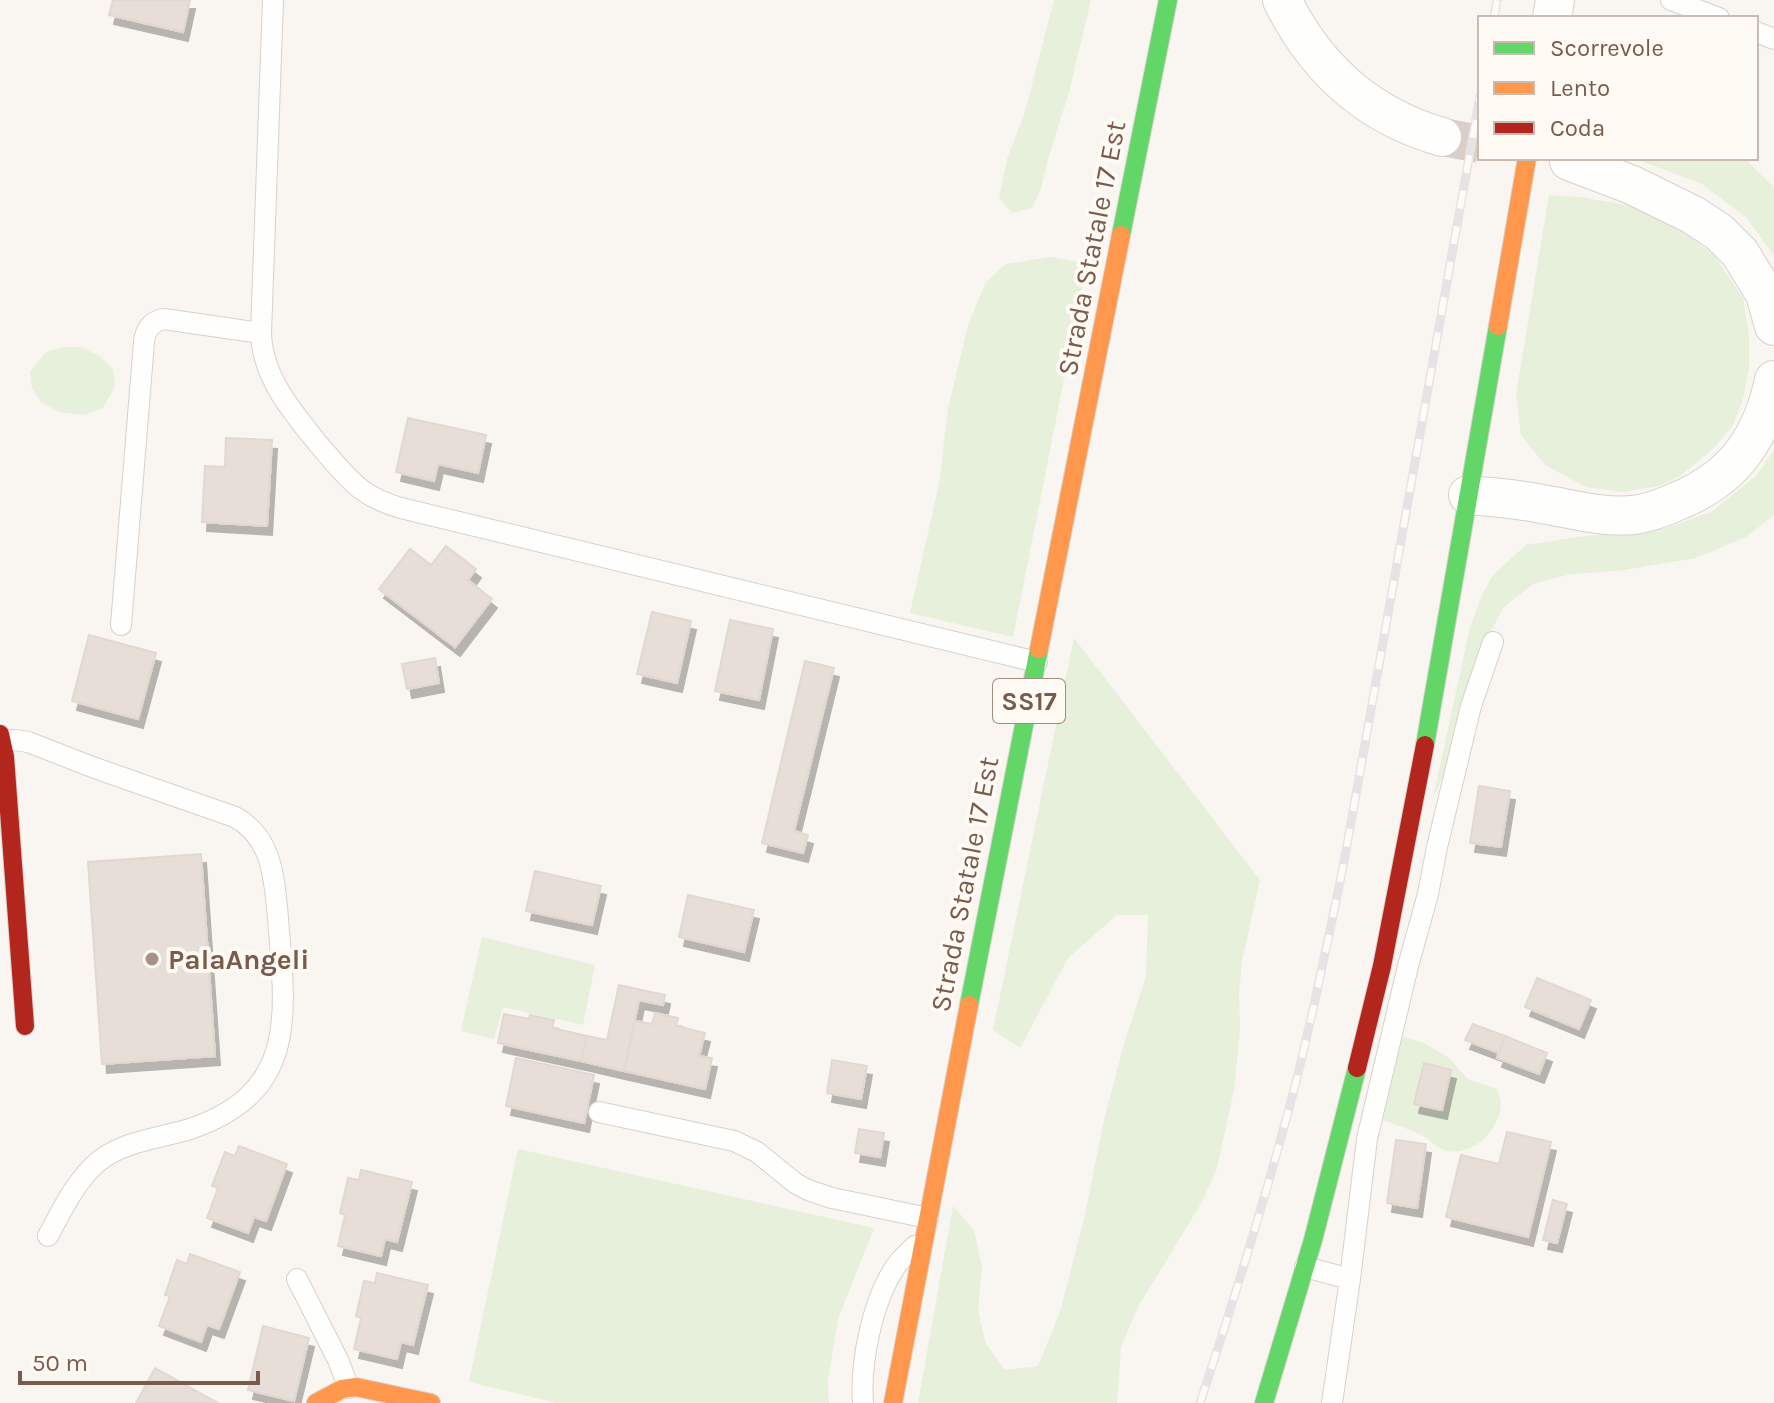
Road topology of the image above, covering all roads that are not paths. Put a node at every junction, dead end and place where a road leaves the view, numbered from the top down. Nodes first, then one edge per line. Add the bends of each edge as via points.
1 (273, 0) edge
2 (1168, 0) edge
3 (1282, 0) edge
4 (1671, 0) edge
5 (1714, 16) edge
6 (1442, 137) tunnel mouth
7 (1527, 160) edge
8 (1569, 161) dead end
9 (1774, 326) edge
10 (261, 333) junction
11 (1774, 380) edge
12 (1468, 495) junction
13 (121, 625) dead end
14 (1493, 642) dead end
15 (1037, 662) junction
16 (1, 738) edge
17 (25, 1026) dead end
18 (599, 1112) dead end
19 (926, 1228) junction
20 (48, 1236) dead end
21 (1305, 1267) junction
22 (297, 1279) dead end
23 (1350, 1279) junction
24 (349, 1388) junction
25 (316, 1403) edge
26 (431, 1403) edge
27 (863, 1403) edge
28 (893, 1403) edge
29 (1264, 1403) edge
30 (1332, 1403) edge

1 - 10 lane
2 - 15 street, Strada Statale 17 Est / SS17
3 - 6 street via 1312,50 1358,97 1393,119
4 - 5 lane
7 - 12 street
8 - 9 street via 1632,185 1719,232 1740,253 1765,294
10 - 13 lane via 172,319 157,321 146,332
10 - 15 lane via 269,370 297,418 347,477 384,503
11 - 12 street via 1753,440 1728,470 1700,492 1657,510 1587,513
12 - 21 street via 1385,951
14 - 23 lane via 1471,706 1367,1139
15 - 19 street, Strada Statale 17 Est / SS17
16 - 17 street
16 - 20 lane via 36,744 235,817 261,840 274,878 282,1010 266,1078 237,1105 205,1123 105,1157 79,1183
18 - 19 lane via 734,1141 808,1190
19 - 27 lane via 882,1290 864,1368
19 - 28 street, Strada Statale 17 Est / SS17
21 - 23 lane
21 - 29 street
22 - 24 lane
23 - 30 lane
24 - 25 street
24 - 26 street

